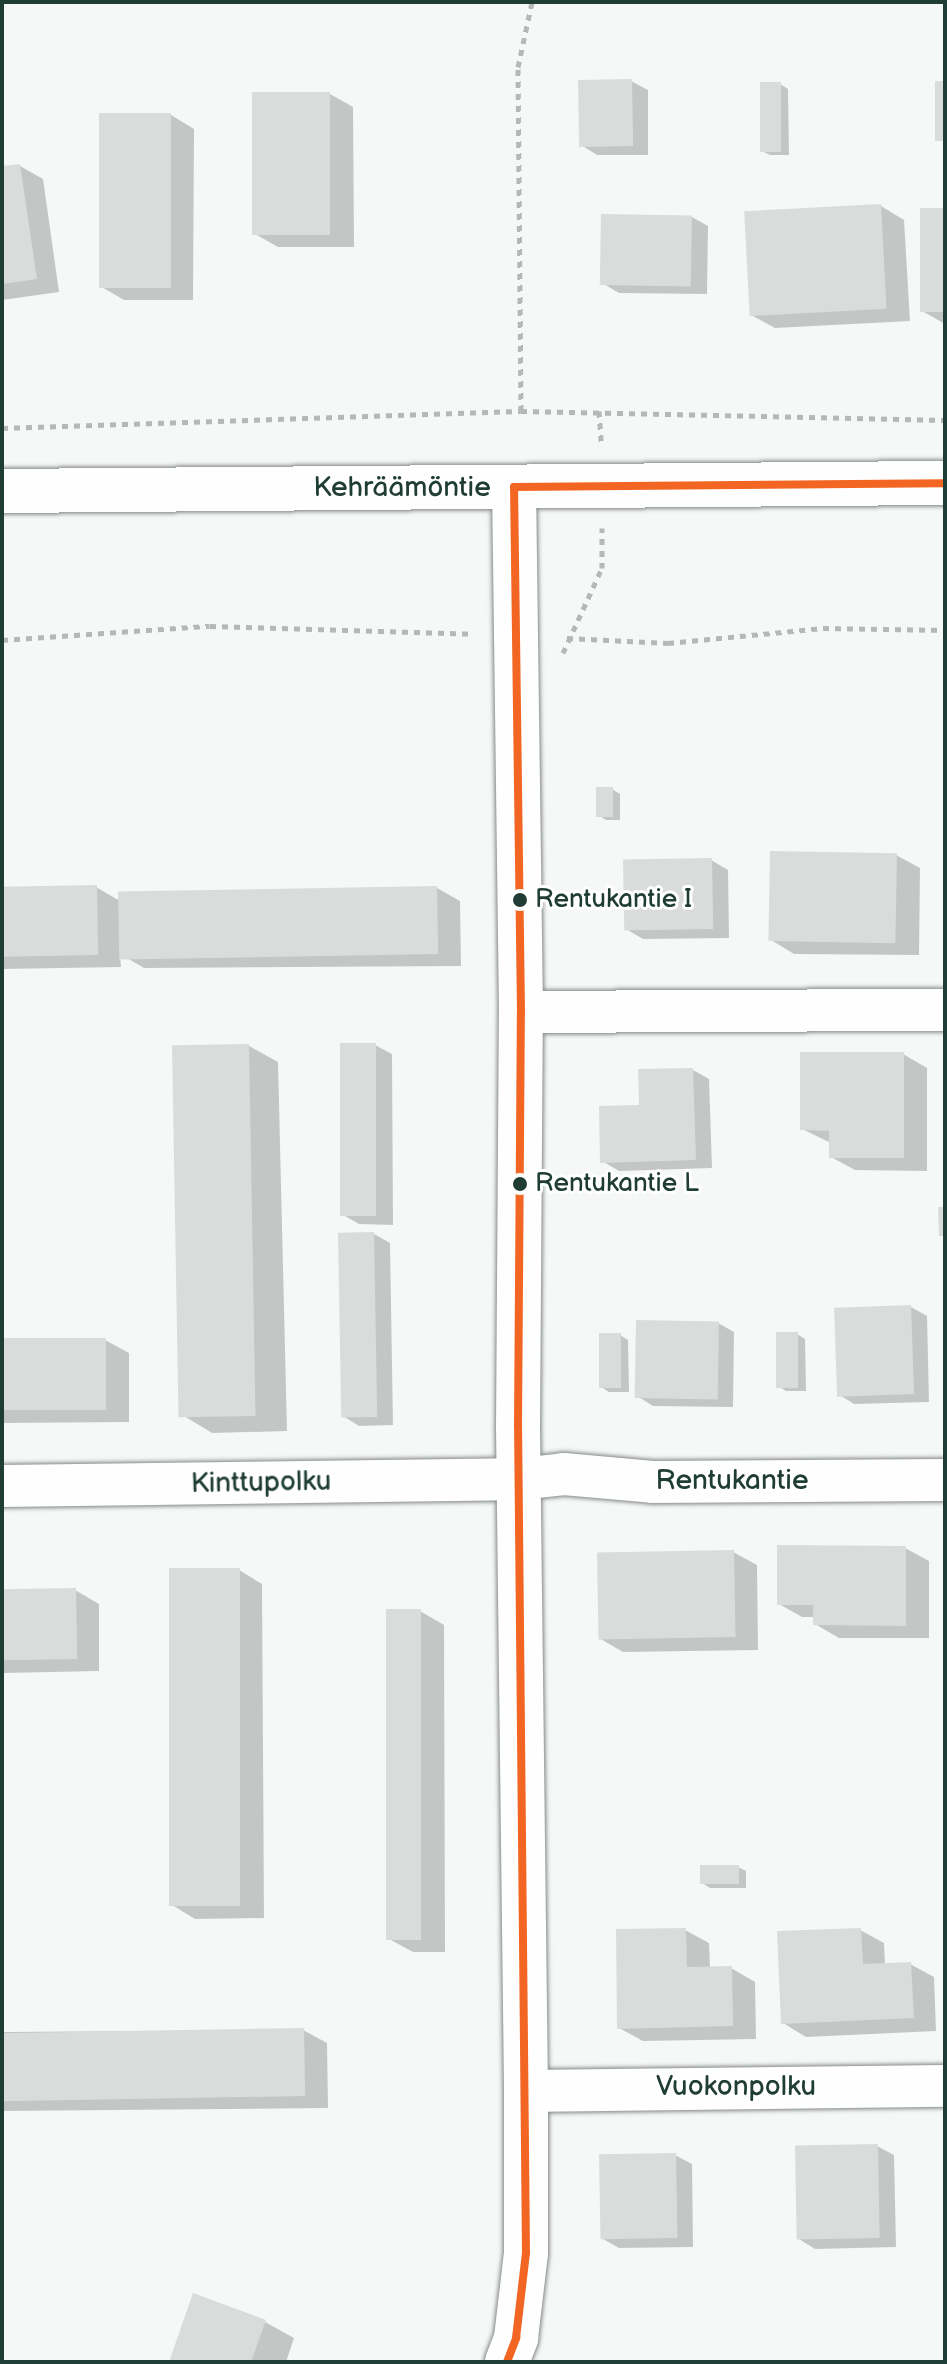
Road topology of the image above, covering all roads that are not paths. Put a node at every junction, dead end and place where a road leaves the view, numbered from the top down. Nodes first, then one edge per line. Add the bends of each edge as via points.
1 (945, 483) edge
2 (514, 487) junction
3 (2, 491) edge
4 (945, 1010) edge
5 (521, 1012) junction
6 (520, 1479) junction
7 (945, 1480) edge
8 (2, 1486) edge
9 (945, 2086) edge
10 (526, 2091) junction
11 (507, 2362) edge

1 - 2 street, Kehräämöntie
2 - 3 street, Kehräämöntie
2 - 5 street
4 - 5 street
5 - 6 street
6 - 7 street, Rentukantie via 564,1474 653,1482
6 - 8 street, Kinttupolku
6 - 10 street
9 - 10 street, Vuokonpolku
10 - 11 street via 526,2253 516,2338

